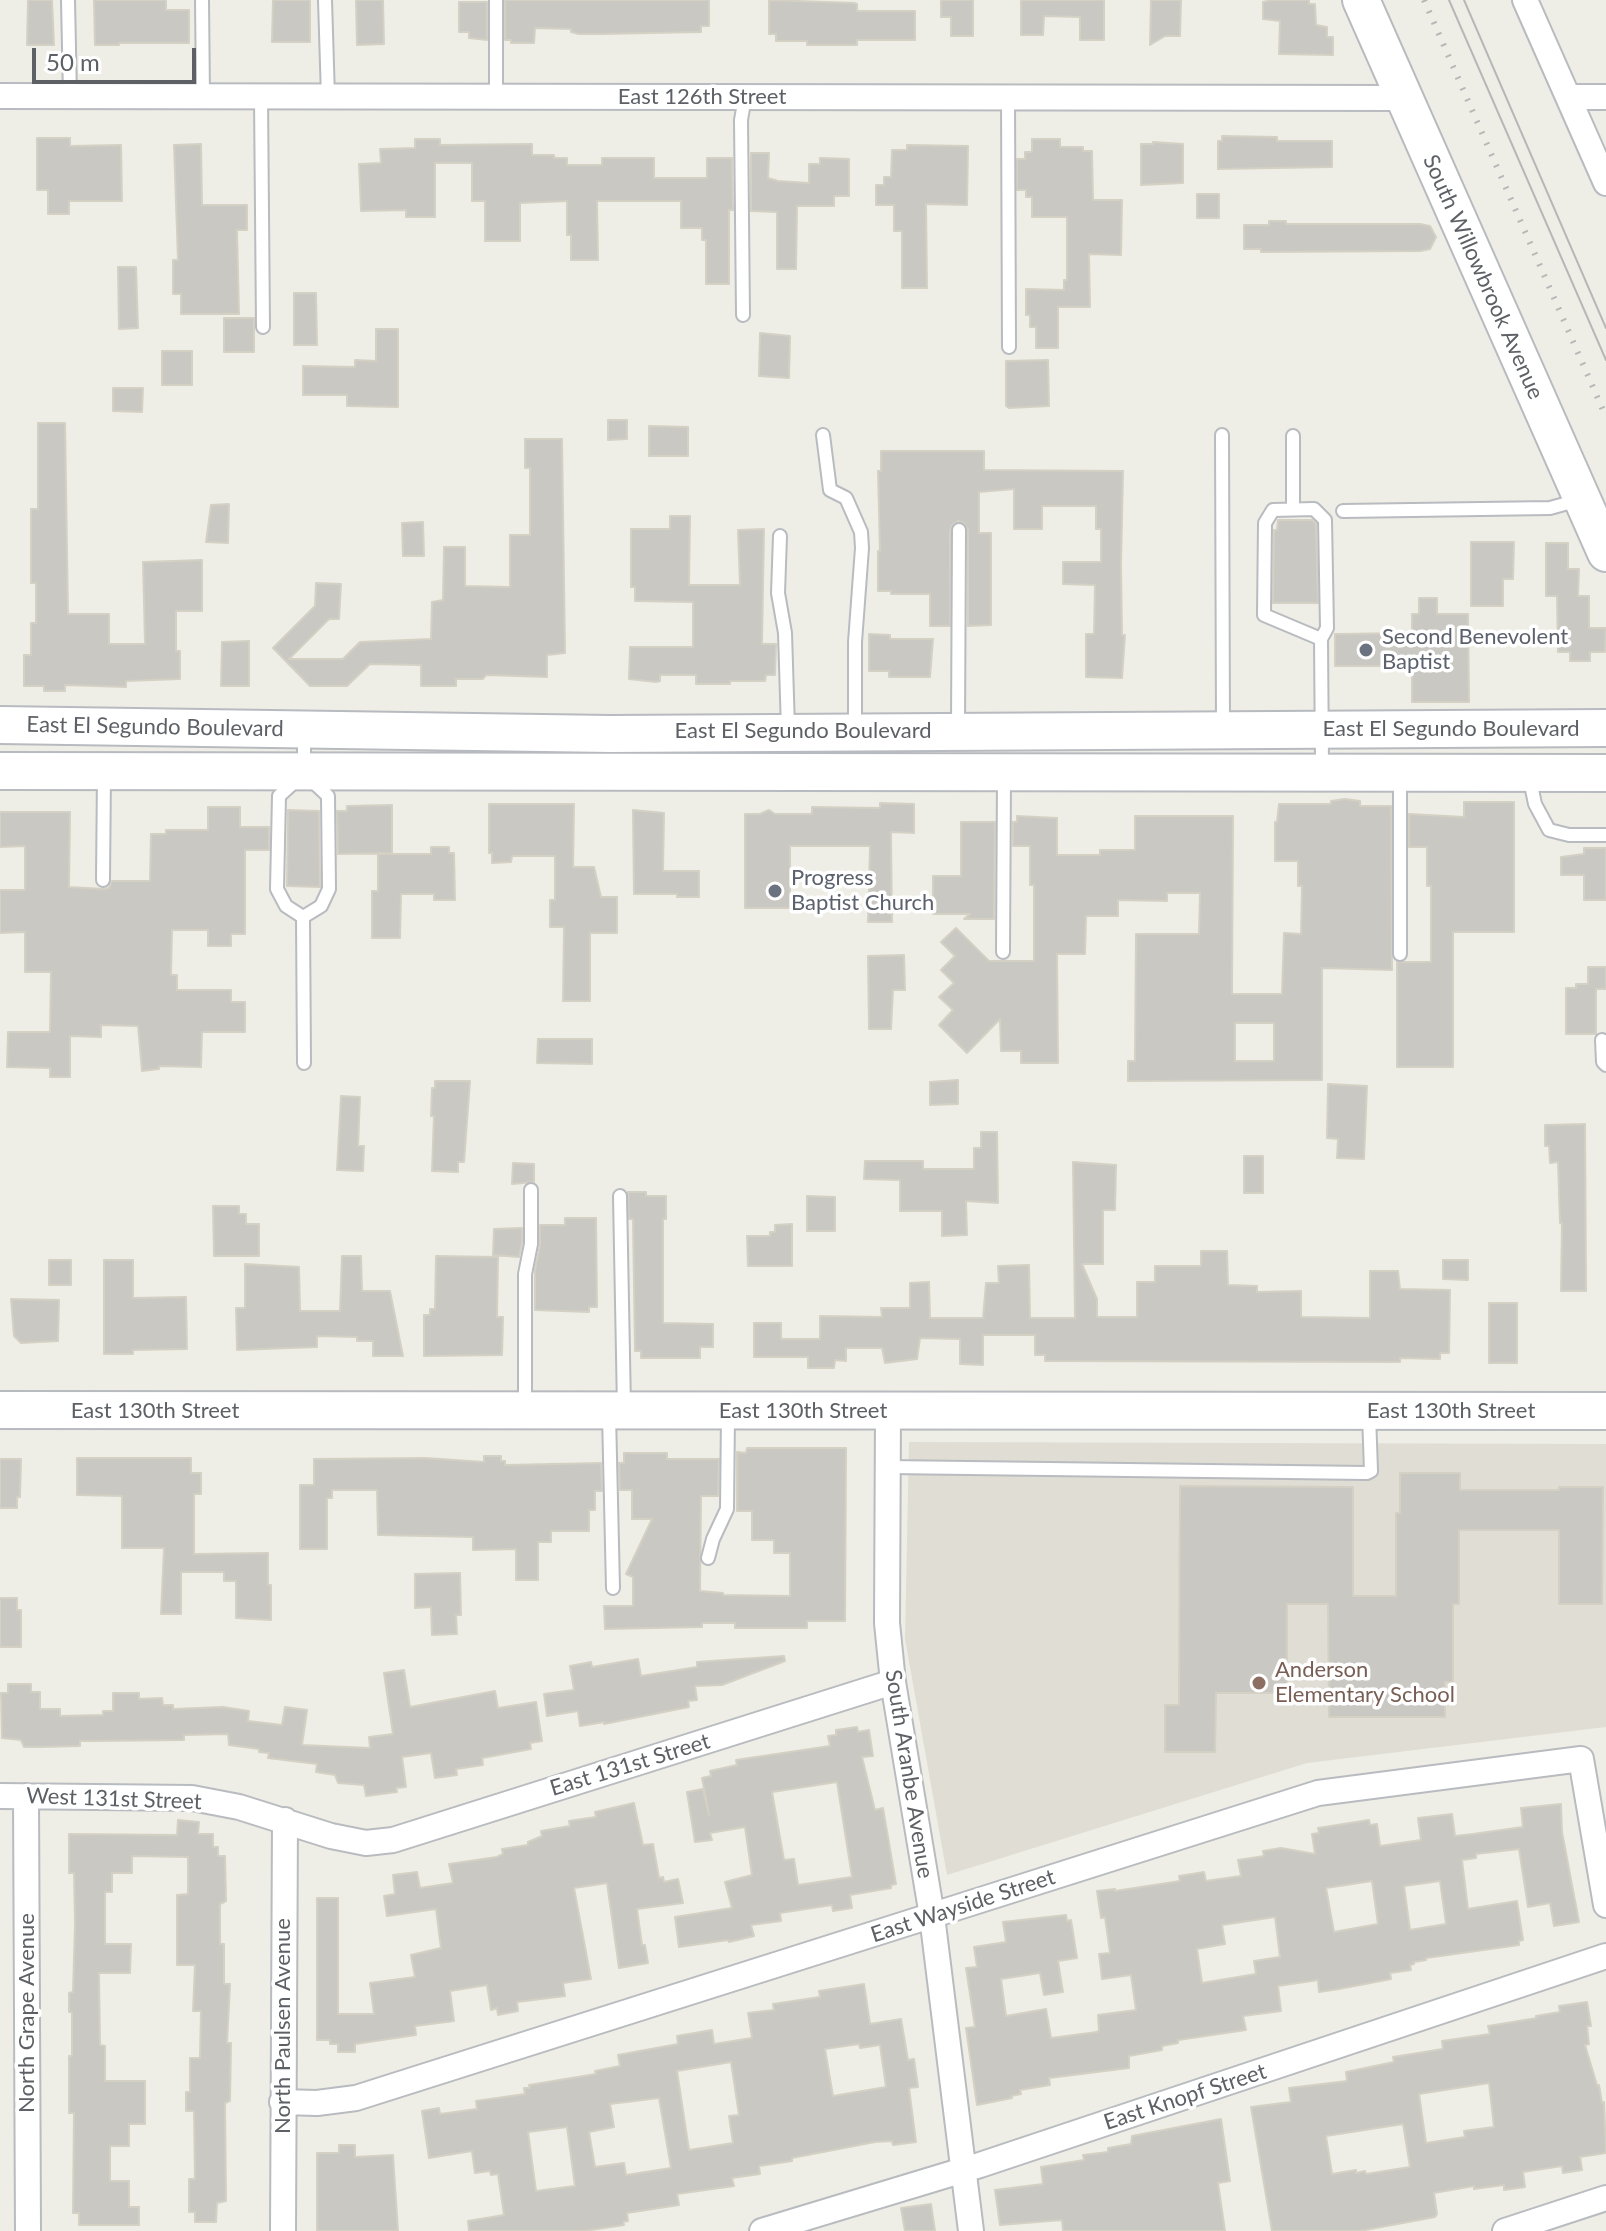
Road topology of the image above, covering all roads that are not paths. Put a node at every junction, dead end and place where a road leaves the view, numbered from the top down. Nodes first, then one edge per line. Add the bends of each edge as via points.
1 (68, 0) edge
2 (202, 0) edge
3 (325, 0) edge
4 (496, 0) edge
5 (1361, 0) edge
6 (1525, 0) edge
7 (0, 96) edge
8 (70, 96) junction
9 (203, 96) junction
10 (261, 97) junction
11 (328, 97) junction
12 (496, 97) junction
13 (745, 97) junction
14 (1008, 97) junction
15 (1569, 97) junction
16 (1606, 97) edge
17 (1404, 98) junction
18 (1606, 183) edge
19 (743, 315) dead end
20 (263, 327) dead end
21 (1009, 347) dead end
22 (823, 435) dead end
23 (1222, 435) dead end
24 (1293, 436) dead end
25 (1582, 499) junction
26 (1293, 509) junction
27 (1343, 511) dead end
28 (959, 530) dead end
29 (780, 536) dead end
30 (1606, 553) edge
31 (1321, 639) junction
32 (0, 725) edge
33 (1606, 728) edge
34 (304, 729) junction
35 (1223, 730) junction
36 (1322, 730) junction
37 (855, 731) junction
38 (958, 731) junction
39 (788, 732) junction
40 (104, 770) junction
41 (0, 771) edge
42 (304, 773) junction
43 (1004, 773) junction
44 (1606, 773) edge
45 (1322, 774) junction
46 (1400, 774) junction
47 (1529, 774) junction
48 (1606, 835) edge
49 (103, 880) dead end
50 (303, 917) junction
51 (1003, 952) dead end
52 (1400, 954) dead end
53 (1602, 1040) dead end
54 (304, 1063) dead end
55 (1606, 1065) edge
56 (531, 1190) dead end
57 (620, 1196) dead end
58 (0, 1410) edge
59 (525, 1411) junction
60 (616, 1411) junction
61 (728, 1411) junction
62 (888, 1411) junction
63 (1369, 1411) junction
64 (1606, 1411) edge
65 (888, 1467) junction
66 (708, 1558) dead end
67 (613, 1588) dead end
68 (893, 1682) junction
69 (0, 1796) edge
70 (26, 1796) junction
71 (285, 1820) junction
72 (366, 1843) joint
73 (1606, 1905) edge
74 (932, 1916) junction
75 (1606, 1956) edge
76 (282, 2102) junction
77 (962, 2171) junction
78 (1606, 2198) edge
79 (28, 2231) edge
80 (283, 2231) edge
81 (762, 2231) edge
82 (971, 2231) edge
83 (1505, 2231) edge

1 - 8 lane
2 - 9 lane
3 - 11 lane
4 - 12 lane
5 - 17 main road, South Willowbrook Avenue
6 - 15 street
7 - 8 street, East 126th Street
8 - 9 street, East 126th Street
9 - 10 street, East 126th Street
10 - 11 street, East 126th Street
10 - 20 lane
11 - 12 street, East 126th Street
12 - 13 street, East 126th Street
13 - 14 street, East 126th Street
13 - 19 lane
14 - 17 street, East 126th Street
14 - 21 lane
15 - 16 street
15 - 18 street
17 - 25 main road, South Willowbrook Avenue
22 - 37 lane via 830,490 846,498 861,532
23 - 35 lane
24 - 26 lane
25 - 27 lane via 1550,508
25 - 30 main road, South Willowbrook Avenue
26 - 31 lane via 1314,509 1325,520 1327,628
26 - 31 lane via 1273,510 1265,523 1264,615
28 - 38 lane
29 - 39 lane via 778,593 785,633
31 - 36 lane
32 - 34 main road, East El Segundo Boulevard
33 - 36 main road, East El Segundo Boulevard
34 - 39 main road, East El Segundo Boulevard
34 - 42 lane
35 - 36 main road, East El Segundo Boulevard
35 - 38 main road, East El Segundo Boulevard
36 - 45 lane
37 - 38 main road, East El Segundo Boulevard
37 - 39 main road, East El Segundo Boulevard
40 - 41 main road, East El Segundo Boulevard
40 - 42 main road, East El Segundo Boulevard
40 - 49 lane
42 - 43 main road, East El Segundo Boulevard
42 - 50 lane via 328,796 329,889 321,906
42 - 50 lane via 279,796 277,889 286,906
43 - 45 main road, East El Segundo Boulevard
43 - 51 lane
44 - 47 main road, East El Segundo Boulevard
45 - 46 main road, East El Segundo Boulevard
46 - 47 main road, East El Segundo Boulevard
46 - 52 lane
47 - 48 lane via 1535,804 1549,830
50 - 54 lane
53 - 55 lane
56 - 59 lane
57 - 60 lane
58 - 59 main road, East 130th Street
59 - 60 main road, East 130th Street
60 - 61 main road, East 130th Street
60 - 67 lane
61 - 62 main road, East 130th Street
61 - 66 lane via 727,1509
62 - 63 main road, East 130th Street
62 - 65 street, South Aranbe Avenue
63 - 64 main road, East 130th Street
63 - 65 lane via 1367,1473
65 - 68 street, South Aranbe Avenue via 887,1623
68 - 72 street, East 131st Street via 393,1840
68 - 74 street, South Aranbe Avenue
69 - 70 street, West 131st Street
70 - 71 street, West 131st Street via 192,1798
70 - 79 street, North Grape Avenue
71 - 72 street, West 131st Street
71 - 76 street, North Paulsen Avenue
73 - 74 street, East Wayside Street via 1581,1759 1318,1793
74 - 76 street, East Wayside Street via 356,2098
74 - 77 street, South Aranbe Avenue
75 - 77 street, East Knopf Street
76 - 80 street, North Paulsen Avenue
77 - 81 street, East Knopf Street
77 - 82 street, South Aranbe Avenue
78 - 83 street

